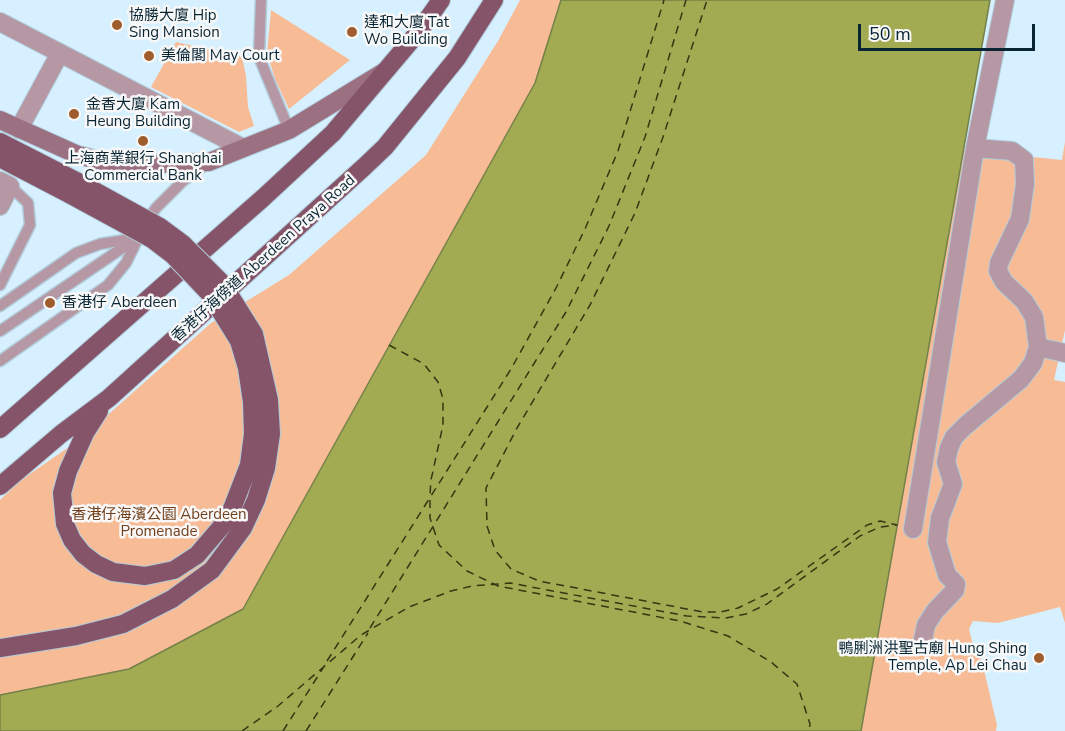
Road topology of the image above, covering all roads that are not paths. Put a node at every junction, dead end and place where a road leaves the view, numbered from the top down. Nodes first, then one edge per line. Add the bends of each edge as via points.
1 (261, 0) edge
2 (441, 0) edge
3 (494, 0) edge
4 (1005, 0) edge
5 (0, 22) edge
6 (60, 53) junction
7 (387, 70) junction
8 (0, 120) edge
9 (20, 129) junction
10 (289, 130) junction
11 (0, 142) edge
12 (243, 148) junction
13 (975, 148) junction
14 (0, 158) edge
15 (209, 162) junction
16 (5, 183) edge
17 (75, 188) junction
18 (0, 206) edge
19 (137, 238) junction
20 (0, 285) edge
21 (0, 306) edge
22 (0, 330) edge
23 (1038, 347) junction
24 (1065, 353) edge
25 (0, 362) edge
26 (110, 398) junction
27 (261, 401) junction
28 (932, 416) junction
29 (0, 429) edge
30 (954, 437) junction
31 (0, 486) edge
32 (918, 499) junction
33 (945, 508) junction
34 (913, 528) dead end
35 (923, 639) dead end
36 (0, 648) edge

1 - 10 lane via 259,57
2 - 7 main road
3 - 26 main road, 香港仔海傍道 Aberdeen Praya Road via 458,58 385,147
4 - 13 street
5 - 6 street
6 - 9 street
6 - 12 street
7 - 10 main road
7 - 29 main road via 333,133 263,198
8 - 9 main road
9 - 15 main road via 98,160 132,165
10 - 12 main road
11 - 17 main road
12 - 15 main road
13 - 23 street via 1012,151 1024,160 1020,219 998,271 1034,317
13 - 28 street
14 - 17 main road
15 - 19 lane via 169,194
16 - 18 street
16 - 20 lane via 28,203 30,225
17 - 27 main road, bridge via 160,227 183,244 222,284 254,334
19 - 21 lane via 100,244 76,253
19 - 22 lane
19 - 25 lane via 126,264 100,293
23 - 24 street
23 - 30 street via 1033,363 1020,379
26 - 27 main road via 76,452 62,493 63,509 72,540 83,554 128,576 161,574 183,564 211,543 228,519 249,465
26 - 31 main road, 香港仔海傍道 Aberdeen Praya Road
27 - 36 main road via 271,434 266,468 243,528 212,570 172,599 123,624
28 - 30 street
28 - 32 street
30 - 33 street via 946,462 953,484
32 - 33 street
32 - 34 street
33 - 35 street via 937,528 937,542 947,575 956,584 955,590 935,611

